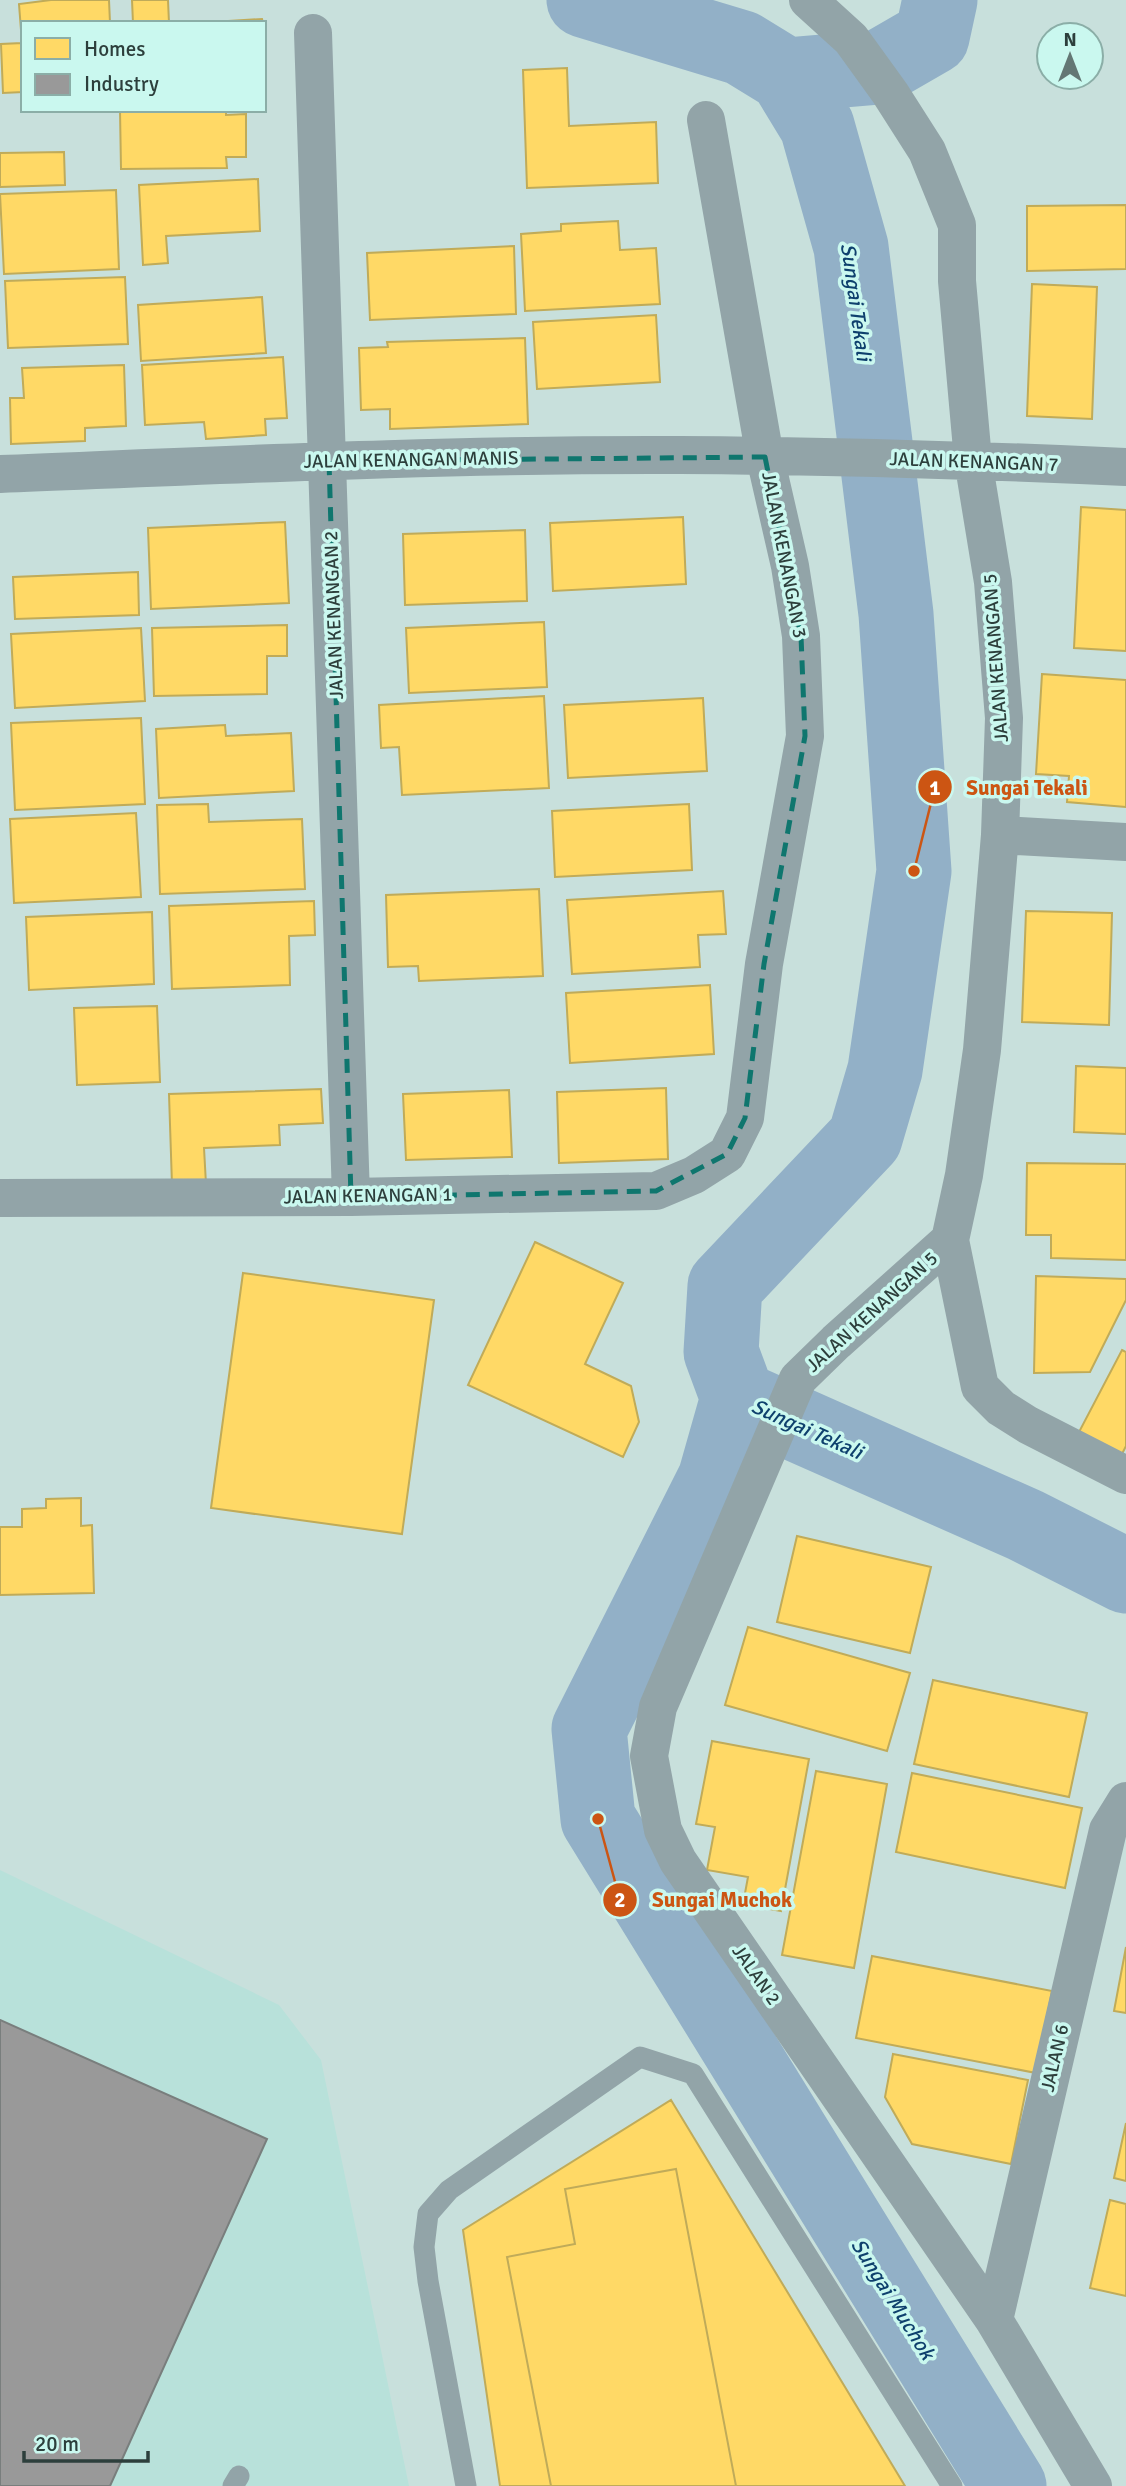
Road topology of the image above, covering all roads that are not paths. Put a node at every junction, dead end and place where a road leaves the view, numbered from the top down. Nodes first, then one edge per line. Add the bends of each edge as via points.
1 (808, 0) edge
2 (313, 33) dead end
3 (706, 120) dead end
4 (765, 457) junction
5 (822, 457) joint
6 (973, 460) junction
7 (329, 461) junction
8 (1126, 467) edge
9 (0, 474) edge
10 (1000, 835) junction
11 (1126, 842) edge
12 (727, 1154) joint
13 (351, 1197) junction
14 (0, 1198) edge
15 (950, 1240) junction
16 (798, 1380) joint
17 (1126, 1475) edge
18 (1126, 1801) edge
19 (994, 2320) junction
20 (466, 2486) edge
21 (952, 2486) edge
22 (1093, 2486) edge

1 - 6 street, JALAN KENANGAN 5 via 851,39 890,93 927,151 957,225 957,281
2 - 7 street, JALAN KENANGAN 2
3 - 4 street, JALAN KENANGAN 3
4 - 5 street, JALAN KENANGAN MANIS
4 - 7 street, JALAN KENANGAN MANIS
4 - 12 street, JALAN KENANGAN 3 via 801,636 805,736 764,964 745,1118
5 - 6 street, JALAN KENANGAN 7
6 - 8 street, JALAN KENANGAN 7
6 - 10 street, JALAN KENANGAN 5 via 993,582 1004,718
7 - 9 street, JALAN KENANGAN MANIS
7 - 13 street, JALAN KENANGAN 2
10 - 11 street
10 - 15 street, JALAN KENANGAN 5 via 982,1050
12 - 13 street, JALAN KENANGAN 1 via 656,1191
13 - 14 street, JALAN KENANGAN 1
15 - 16 street, JALAN KENANGAN 5
15 - 17 street via 980,1387 1028,1425
16 - 19 street, JALAN 2 via 658,1707 649,1756 663,1830 678,1861
18 - 19 street, JALAN 6 via 1108,1830
19 - 22 street, JALAN 2
20 - 21 lane via 428,2281 424,2247 428,2214 449,2190 640,2057 693,2074

